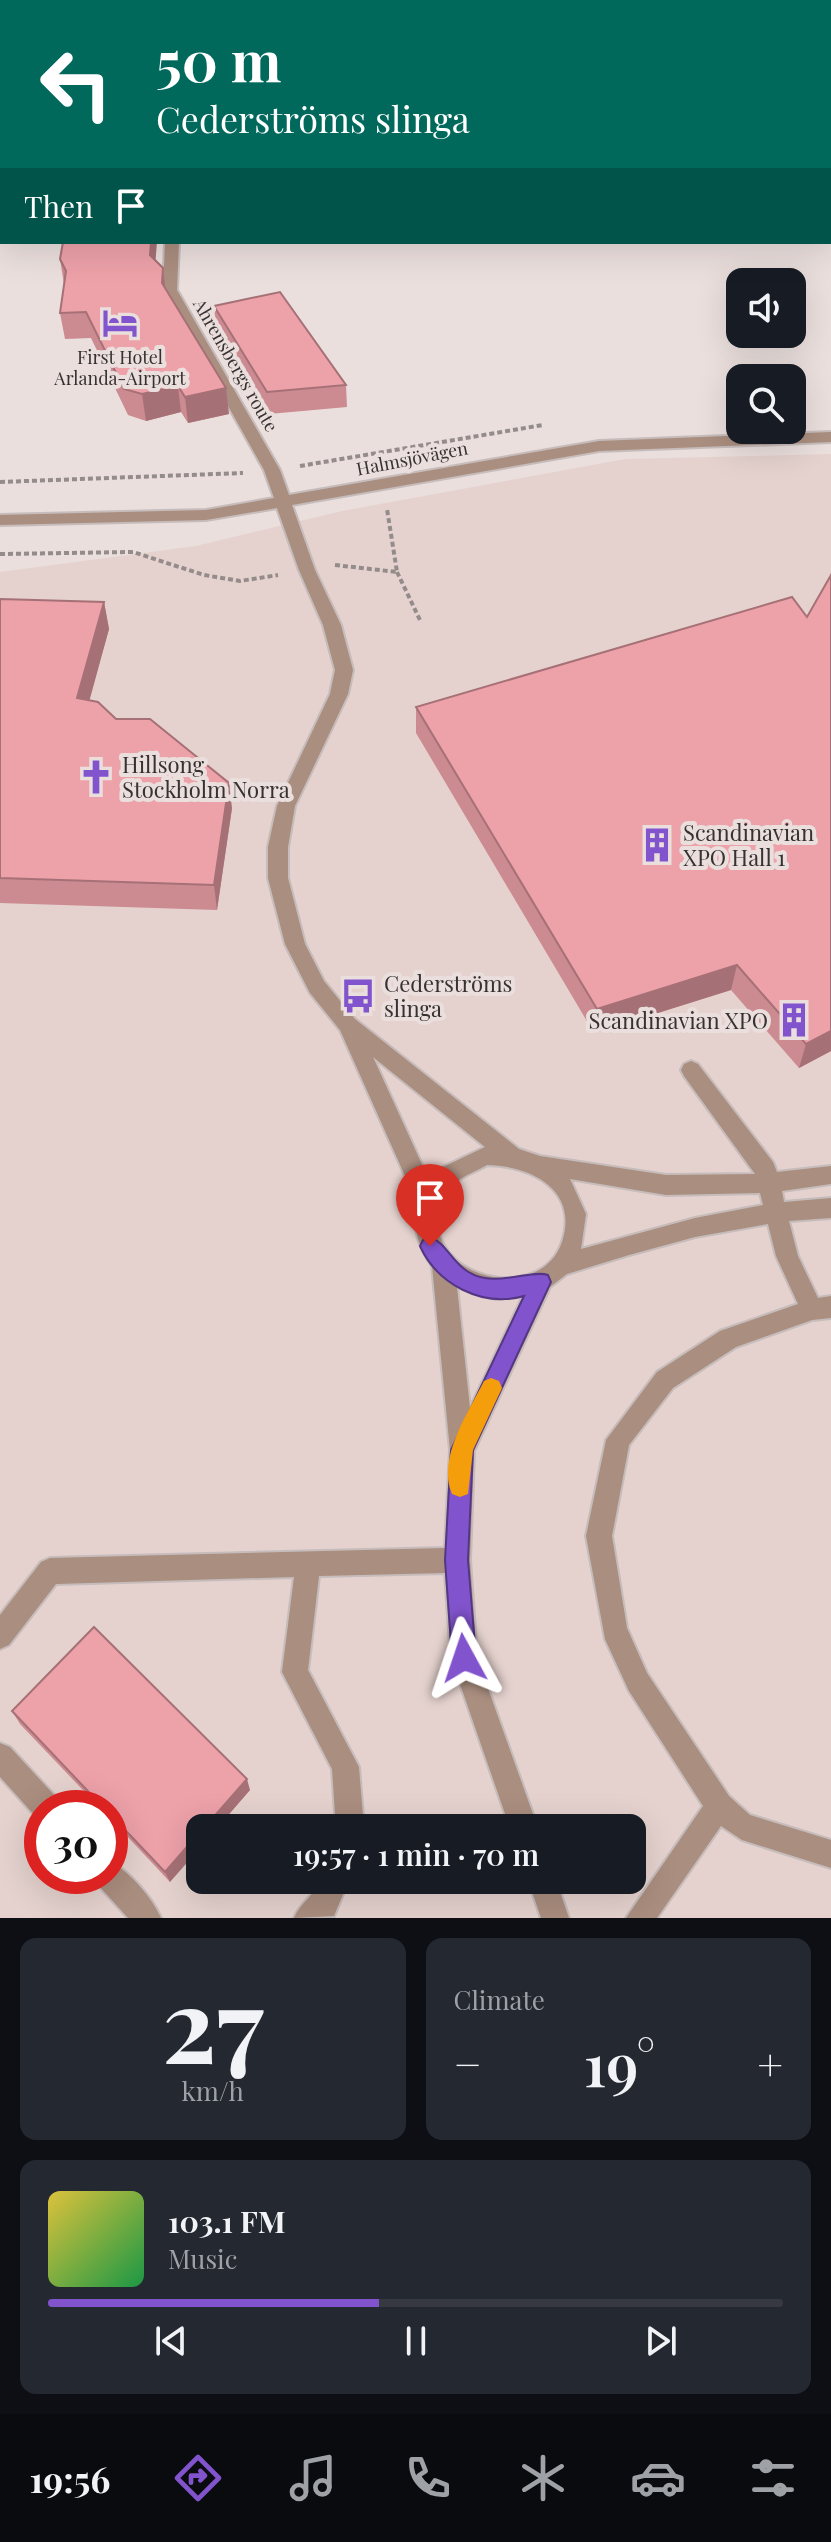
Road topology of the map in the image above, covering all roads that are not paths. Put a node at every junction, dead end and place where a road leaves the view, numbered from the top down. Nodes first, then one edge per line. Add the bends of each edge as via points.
1 (172, 244) edge
2 (831, 437) edge
3 (285, 503) junction
4 (0, 520) edge
5 (348, 1025) junction
6 (691, 1070) dead end
7 (512, 1156) junction
8 (538, 1165) junction
9 (831, 1175) edge
10 (769, 1183) junction
11 (428, 1202) junction
12 (831, 1208) edge
13 (777, 1213) junction
14 (443, 1265) junction
15 (563, 1265) junction
16 (541, 1282) junction
17 (822, 1308) edge
18 (462, 1450) junction
19 (457, 1560) junction
20 (308, 1564) junction
21 (0, 1636) edge
22 (0, 1757) edge
23 (30, 1790) edge
24 (719, 1806) junction
25 (349, 1814) edge
26 (519, 1814) edge
27 (831, 1854) edge
28 (125, 1894) edge
29 (329, 1894) edge
30 (547, 1894) edge
31 (147, 1918) edge
32 (308, 1918) edge
33 (555, 1918) edge
34 (640, 1918) edge

1 - 3 street, Ahrensbergs route via 170,290 272,470
2 - 3 street, Halmsjövägen via 599,446
3 - 4 street, Halmsjövägen via 206,515
3 - 5 street via 344,670 339,694 286,806 278,878 295,944 317,987
5 - 7 street
5 - 11 street
6 - 10 street via 765,1169
7 - 8 street
7 - 11 street via 485,1156 459,1165 439,1181
8 - 10 street via 666,1185
8 - 15 street via 562,1184 576,1210 576,1238
9 - 10 street
10 - 13 street
11 - 14 street via 425,1226
12 - 13 street
13 - 15 street via 673,1230
13 - 17 street via 787,1256
14 - 16 street via 461,1280 484,1288 513,1290
14 - 18 street
15 - 16 street
16 - 18 street
17 - 24 street via 728,1339 665,1380 618,1440 599,1536 614,1630 638,1682
18 - 19 street
19 - 20 street
19 - 26 street via 464,1658
20 - 21 street via 50,1571
20 - 25 street via 295,1672 345,1767
22 - 23 street
24 - 27 street via 742,1826
24 - 34 street
28 - 31 street
29 - 32 street via 324,1906
30 - 33 street

